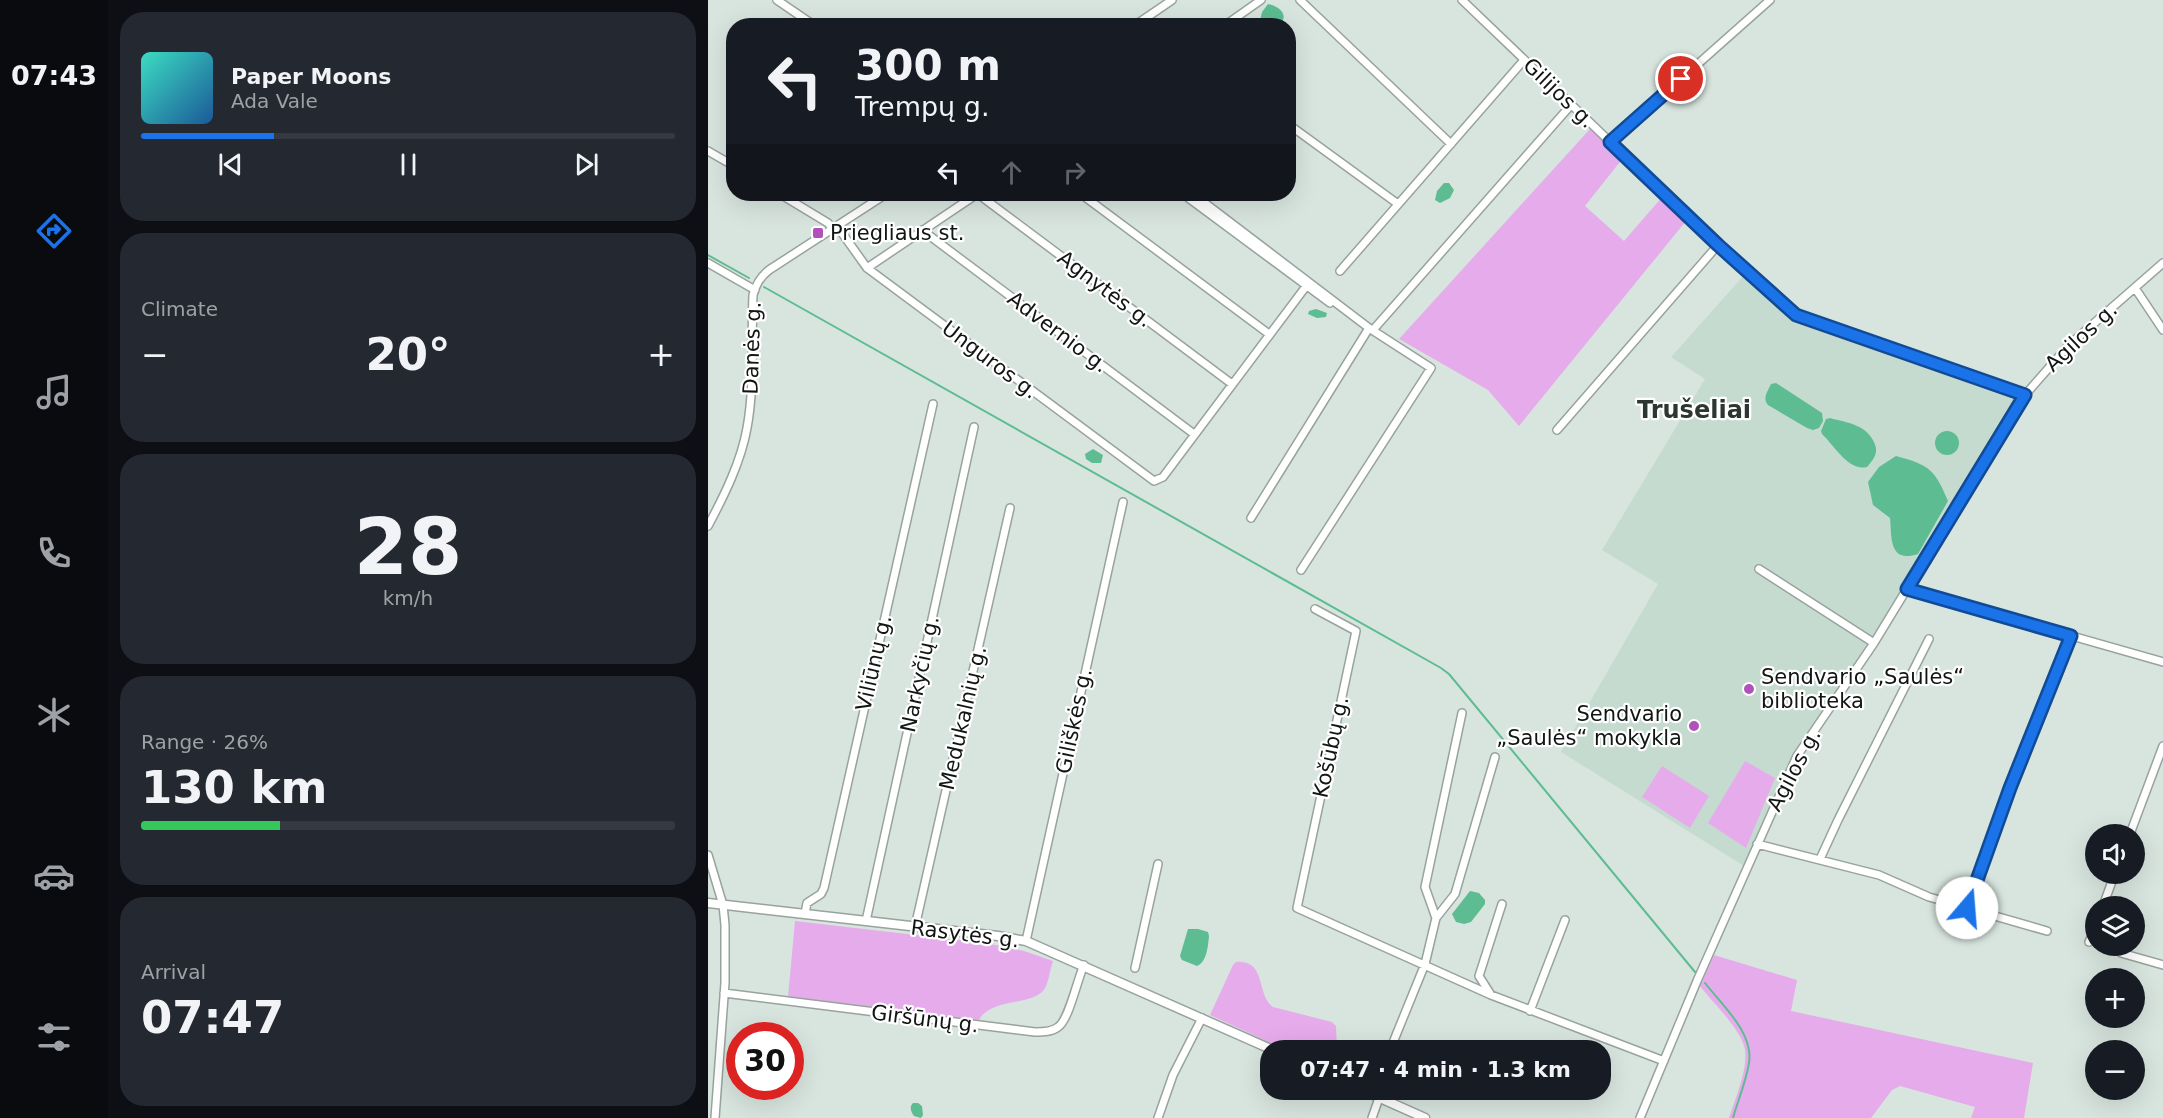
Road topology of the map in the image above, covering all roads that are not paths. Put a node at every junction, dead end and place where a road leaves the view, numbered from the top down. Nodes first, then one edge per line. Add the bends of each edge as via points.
1 (777, 0) edge
2 (1172, 0) edge
3 (1261, 0) edge
4 (1300, 0) edge
5 (1462, 0) edge
6 (1770, 0) edge
7 (803, 18) edge
8 (1146, 18) edge
9 (1235, 18) edge
10 (1524, 60) junction
11 (1571, 105) junction
12 (1296, 130) edge
13 (1610, 142) junction
14 (1451, 144) junction
15 (708, 151) edge
16 (726, 161) edge
17 (792, 201) edge
18 (875, 201) edge
19 (966, 201) edge
20 (986, 201) edge
21 (1090, 201) edge
22 (1193, 201) edge
23 (1202, 201) edge
24 (1398, 204) junction
25 (835, 227) junction
26 (922, 230) junction
27 (1718, 245) junction
28 (708, 263) edge
29 (2163, 263) edge
30 (867, 268) junction
31 (1340, 272) dead end
32 (1307, 285) junction
33 (2134, 288) junction
34 (755, 290) junction
35 (1330, 303) dead end
36 (1371, 329) junction
37 (2163, 330) edge
38 (1269, 334) junction
39 (1232, 384) junction
40 (2025, 395) junction
41 (933, 404) dead end
42 (974, 427) dead end
43 (1557, 430) dead end
44 (1194, 434) junction
45 (1123, 502) dead end
46 (1010, 508) dead end
47 (1251, 518) dead end
48 (708, 526) edge
49 (1759, 568) dead end
50 (1301, 570) dead end
51 (1907, 589) junction
52 (1315, 609) dead end
53 (2071, 636) junction
54 (1929, 639) dead end
55 (1874, 643) junction
56 (2163, 662) edge
57 (1462, 713) dead end
58 (2163, 746) edge
59 (1495, 757) dead end
60 (2134, 824) edge
61 (1757, 844) junction
62 (708, 855) edge
63 (1820, 859) junction
64 (1158, 864) dead end
65 (708, 903) edge
66 (1502, 904) dead end
67 (723, 905) junction
68 (1967, 908) junction
69 (805, 914) junction
70 (1436, 918) junction
71 (1565, 920) dead end
72 (866, 921) junction
73 (915, 927) junction
74 (2047, 931) dead end
75 (1026, 941) junction
76 (2132, 956) edge
77 (1425, 964) junction
78 (1084, 965) junction
79 (2163, 965) edge
80 (1135, 968) dead end
81 (724, 993) junction
82 (1491, 995) junction
83 (1530, 1011) junction
84 (1202, 1018) junction
85 (1394, 1040) edge
86 (1260, 1044) edge
87 (1664, 1061) junction
88 (1373, 1100) edge
89 (1388, 1100) edge
90 (715, 1118) edge
91 (1158, 1118) edge
92 (1372, 1118) edge
93 (1425, 1118) edge
94 (1640, 1118) edge

1 - 7 street
2 - 8 street
3 - 9 street
4 - 14 street
5 - 10 street, Gilijos g.
6 - 13 street
10 - 11 street, Gilijos g.
10 - 14 street
11 - 13 street, Gilijos g.
11 - 36 street
12 - 24 street
13 - 27 street, Gilijos g.
14 - 24 street
15 - 16 street
17 - 25 street, Unguros g.
18 - 25 street, Danės g.
19 - 26 street
20 - 39 street, Agnytės g.
21 - 38 street
22 - 32 street
23 - 36 street
24 - 31 street
25 - 30 street, Unguros g.
25 - 34 street, Danės g. via 769,270
26 - 30 street
26 - 44 street, Advernio g.
27 - 40 street, Gilijos g. via 1796,315
27 - 43 street
28 - 34 street
29 - 33 street, Agilos g.
30 - 44 street, Unguros g. via 1154,481 1163,477
32 - 35 street
32 - 38 street
33 - 37 street
33 - 40 street, Agilos g. via 2068,346
34 - 48 street, Danės g. via 747,431 728,487
36 - 47 street
36 - 50 street via 1431,368
38 - 39 street
39 - 44 street
40 - 51 street, Agilos g.
41 - 69 street, Viliūnų g. via 824,888 807,903
42 - 72 street, Narkyčių g.
45 - 75 street, Giliškės g.
46 - 73 street, Medukalnių g.
49 - 55 street
51 - 53 street
51 - 55 street, Agilos g.
52 - 77 street, Košūbų g. via 1356,631 1297,908
53 - 56 street
53 - 68 street
54 - 63 street
55 - 61 street, Agilos g. via 1797,756
57 - 70 street via 1425,887
58 - 60 street
59 - 70 street via 1455,894
61 - 63 street
61 - 87 street, Agilos g.
62 - 67 street
63 - 68 street via 1879,875
64 - 80 street
65 - 67 main road, Rasytės g.
66 - 82 street via 1479,976
67 - 69 main road, Rasytės g.
67 - 81 street
68 - 74 street
69 - 72 main road, Rasytės g.
70 - 77 street
71 - 83 street
72 - 73 main road, Rasytės g.
73 - 75 main road, Rasytės g.
75 - 78 main road, Rasytės g.
76 - 79 street
77 - 82 street
77 - 85 street
78 - 81 street, Giršūnų g. via 1066,1018 1059,1027 1048,1031
78 - 84 main road, Rasytės g.
81 - 90 street
82 - 83 street
83 - 87 street
84 - 86 main road, Rasytės g.
84 - 91 street via 1173,1075
87 - 94 street, Agilos g.
88 - 92 street
89 - 93 main road

